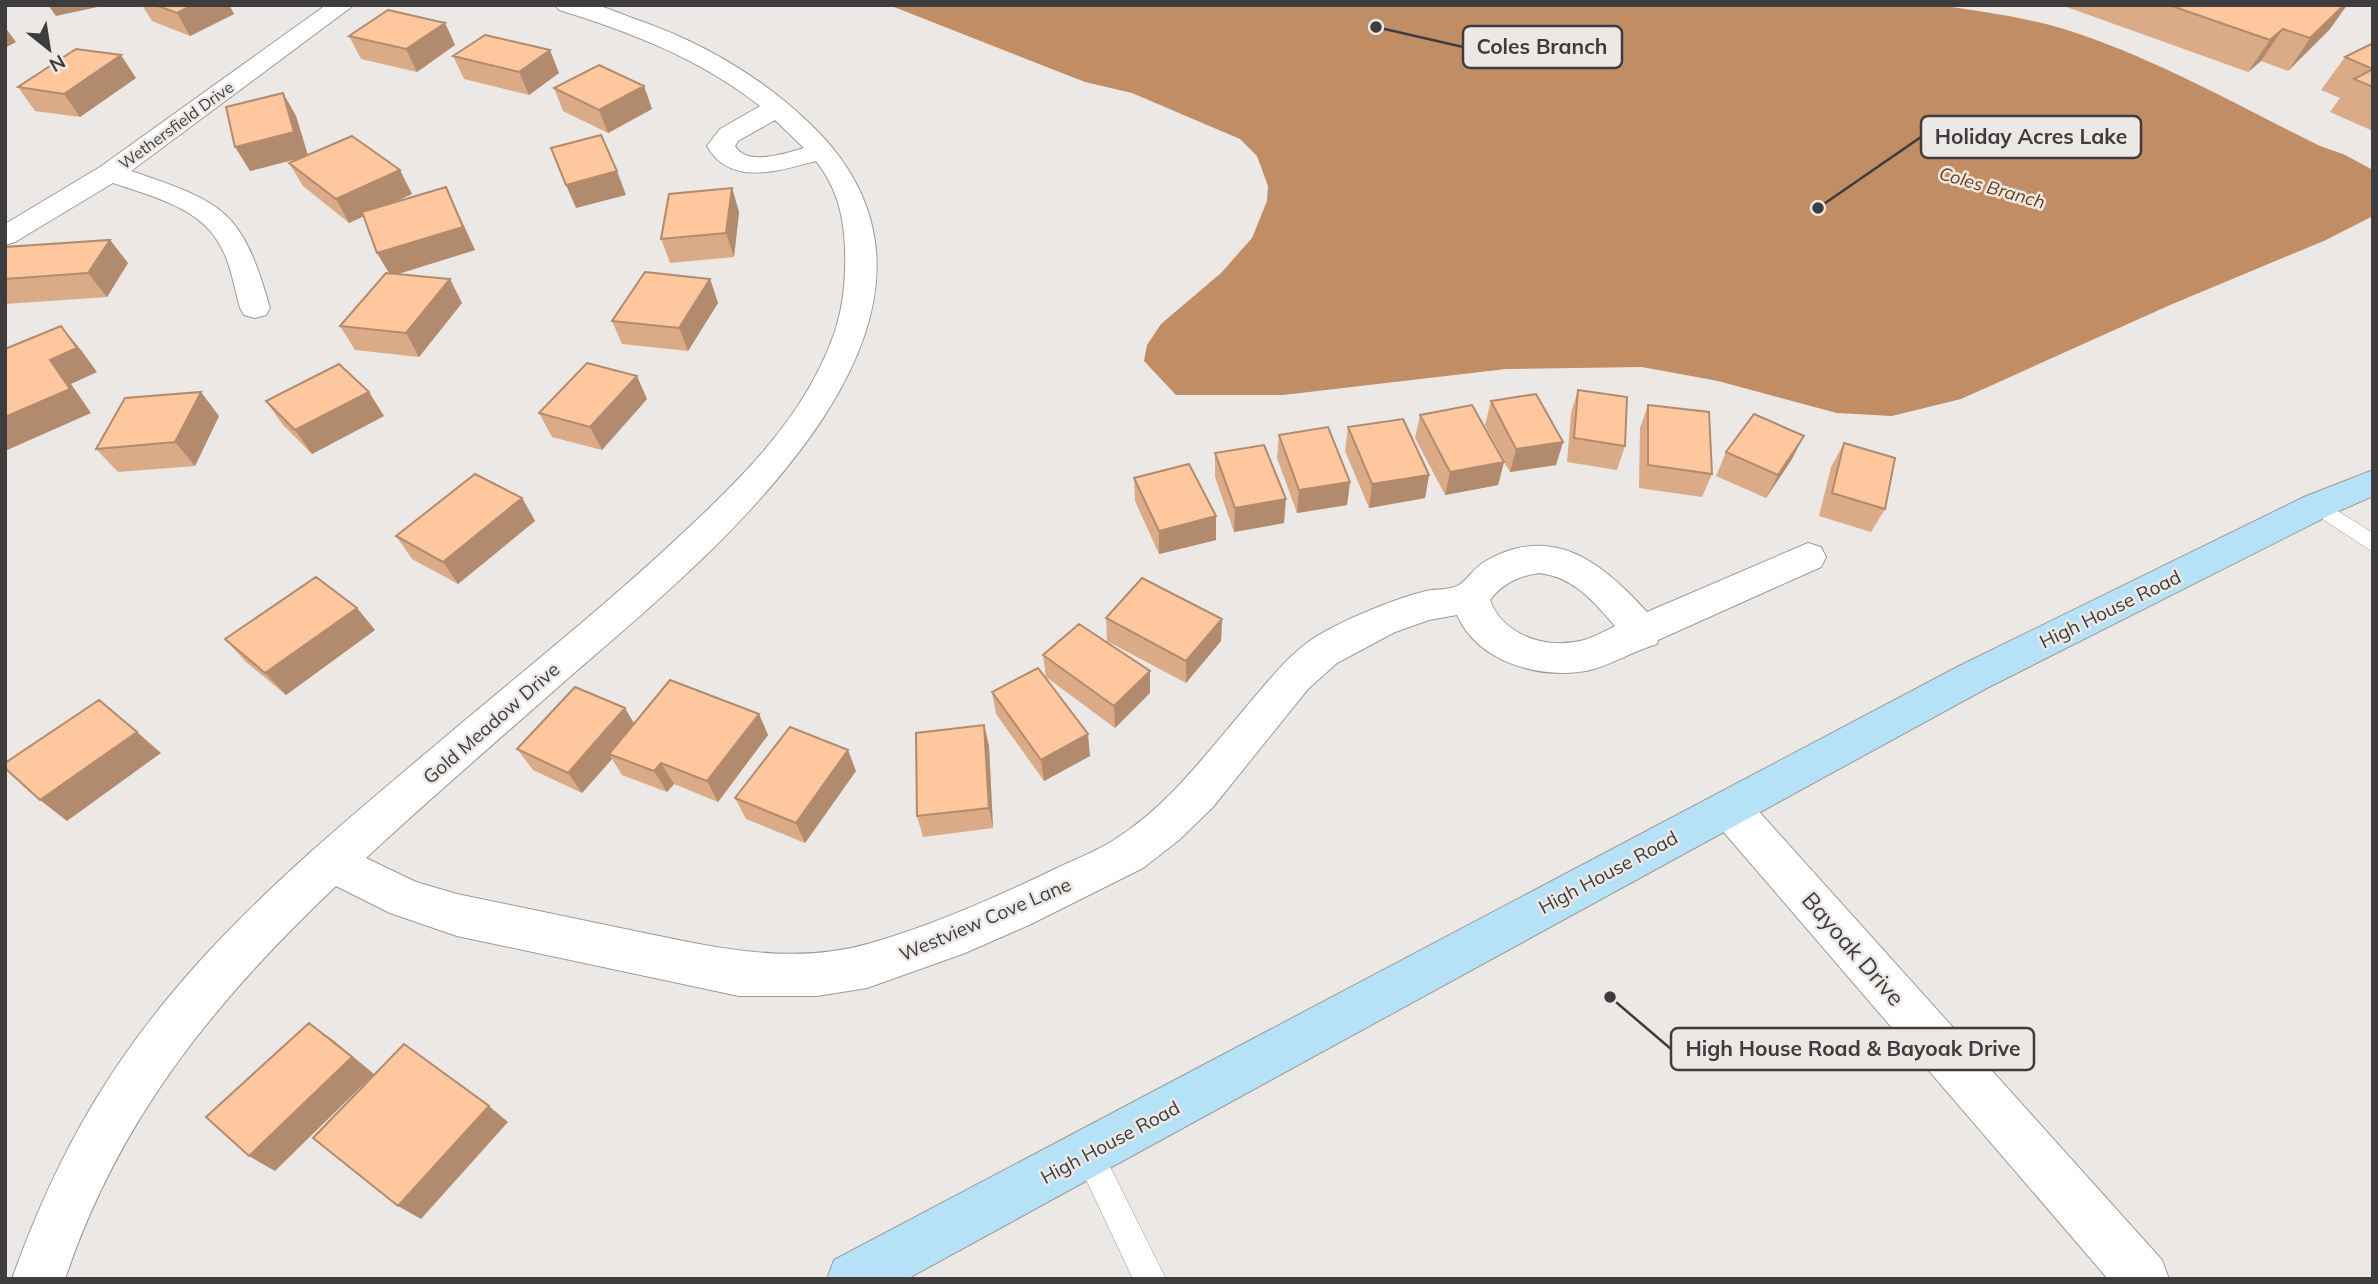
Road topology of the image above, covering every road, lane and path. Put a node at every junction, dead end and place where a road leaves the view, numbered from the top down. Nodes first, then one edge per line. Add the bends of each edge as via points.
1 (342, 5) edge
2 (567, 5) edge
3 (778, 107) junction
4 (823, 151) junction
5 (110, 173) junction
6 (5, 236) edge
7 (255, 307) dead end
8 (2373, 482) edge
9 (2317, 506) junction
10 (2373, 544) edge
11 (1808, 557) dead end
12 (1470, 598) junction
13 (1643, 633) junction
14 (1730, 809) junction
15 (332, 862) junction
16 (1089, 1154) junction
17 (38, 1279) edge
18 (853, 1279) edge
19 (1150, 1279) edge
20 (2143, 1279) edge

1 - 5 street, Wethersfield Drive
2 - 3 street, Gold Meadow Drive via 719,64
3 - 4 street, Gold Meadow Drive
3 - 4 street via 729,135 721,146 723,154 752,165
4 - 15 street, Gold Meadow Drive via 853,200 860,290 844,351 797,431 770,468 681,557
5 - 6 street, Wethersfield Drive
5 - 7 street via 190,202 217,220 235,244
8 - 9 main road, High House Road
9 - 10 lane
9 - 14 main road, High House Road via 1973,677
11 - 13 street
12 - 13 street via 1482,627 1527,653 1557,659 1588,655
12 - 13 street via 1493,572 1531,559 1549,560 1587,575
12 - 15 street, Westview Cove Lane via 1425,606 1323,652 1294,678 1198,794 1128,854 1013,911 867,966 817,974 739,974 457,915 406,899
14 - 16 main road, High House Road
14 - 20 street, Bayoak Drive
15 - 17 street, Gold Meadow Drive via 211,981 142,1067 80,1171
16 - 18 main road, High House Road
16 - 19 lane

